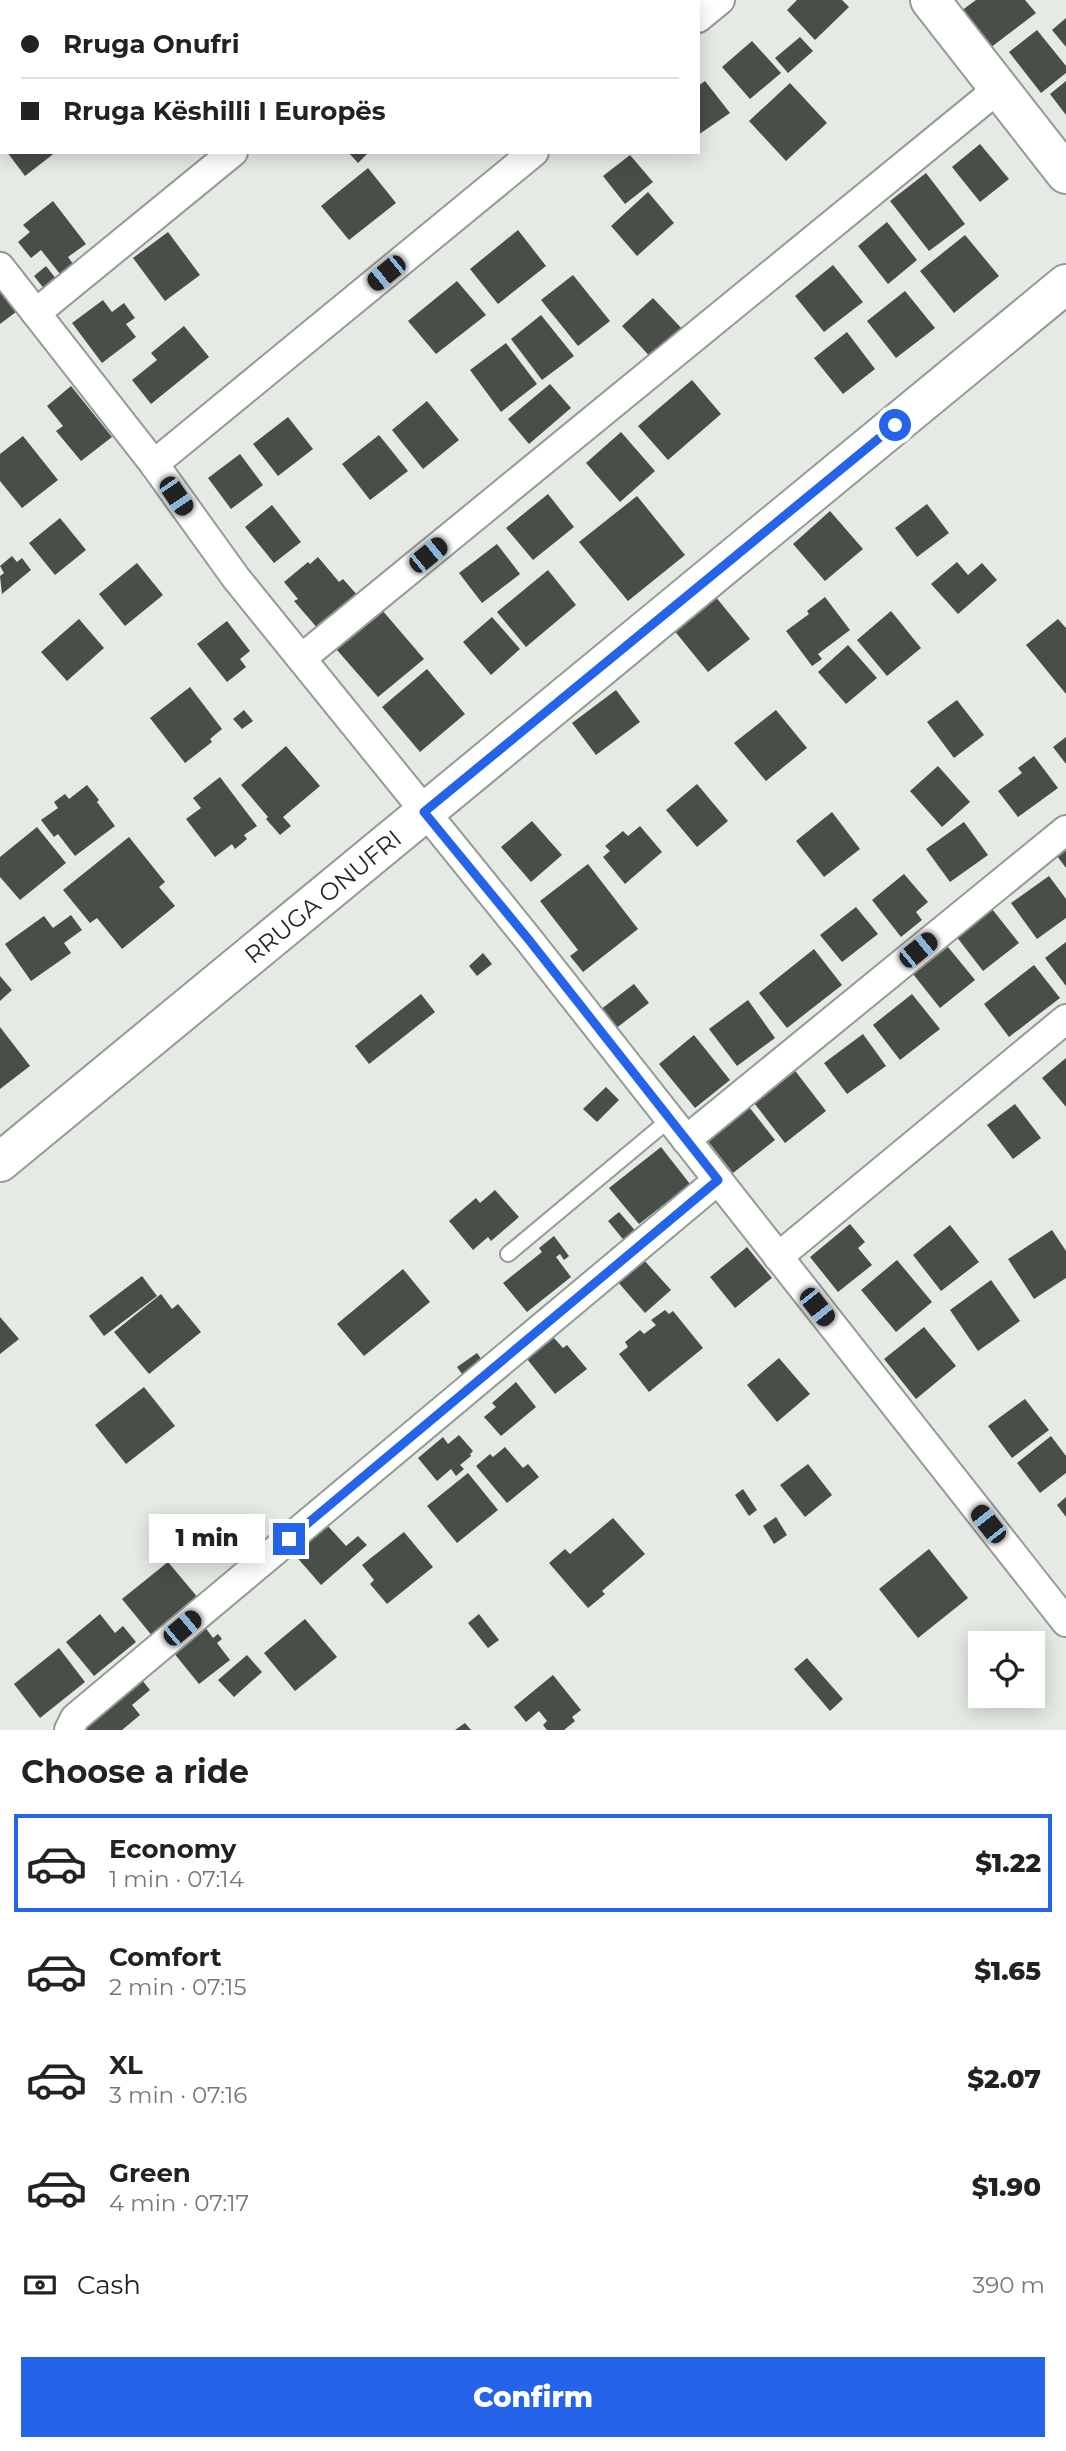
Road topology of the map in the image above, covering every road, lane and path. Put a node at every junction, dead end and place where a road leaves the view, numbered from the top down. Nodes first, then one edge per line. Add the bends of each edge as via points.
1 (720, 0) edge
2 (930, 0) edge
3 (700, 16) edge
4 (999, 88) junction
5 (231, 154) edge
6 (532, 154) edge
7 (1066, 174) edge
8 (0, 267) edge
9 (1066, 284) edge
10 (36, 313) junction
11 (154, 464) junction
12 (302, 658) junction
13 (424, 812) junction
14 (1066, 830) edge
15 (1066, 1019) edge
16 (678, 1130) junction
17 (0, 1162) edge
18 (718, 1180) junction
19 (508, 1254) dead end
20 (778, 1257) junction
21 (1062, 1608) edge
22 (69, 1730) edge

1 - 3 street
2 - 4 street
4 - 7 street
4 - 12 street
5 - 10 street
6 - 11 street
8 - 10 street
9 - 13 street, RRUGA ONUFRI
10 - 11 street
11 - 12 street via 236,578
12 - 13 street
13 - 16 street
13 - 17 street, RRUGA ONUFRI
14 - 16 street
15 - 20 street
16 - 18 street
16 - 19 lane
18 - 20 street
18 - 22 street via 75,1718
20 - 21 street

